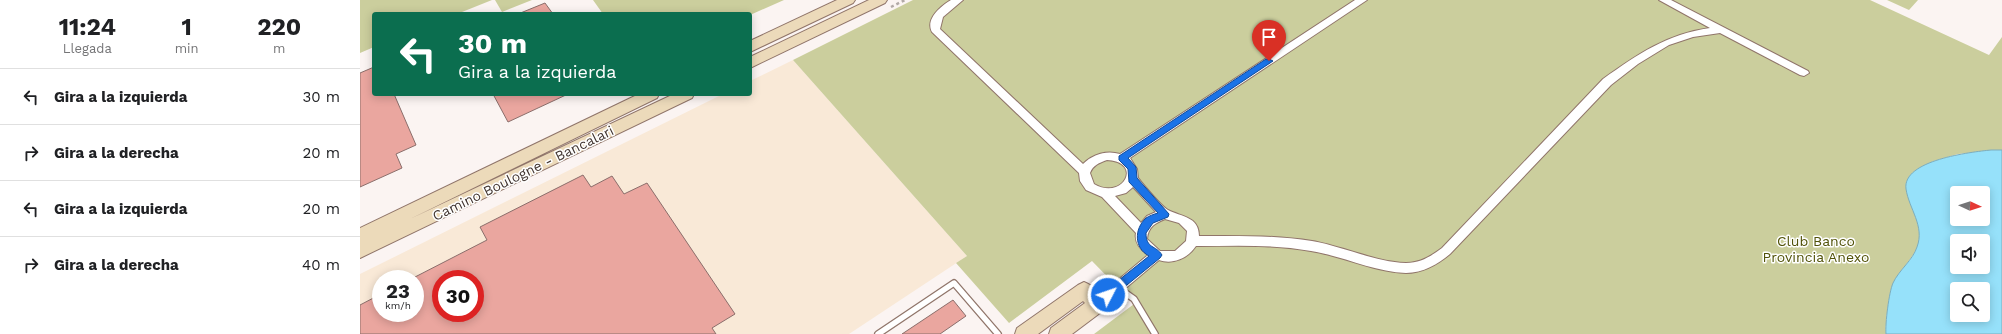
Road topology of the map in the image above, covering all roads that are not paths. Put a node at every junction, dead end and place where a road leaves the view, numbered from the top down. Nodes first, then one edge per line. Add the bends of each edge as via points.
1 (848, 0) edge
2 (880, 0) edge
3 (958, 0) edge
4 (1362, 0) edge
5 (1664, 0) edge
6 (1721, 30) junction
7 (752, 46) edge
8 (752, 62) edge
9 (1804, 73) dead end
10 (648, 96) edge
11 (682, 96) edge
12 (1122, 158) junction
13 (1084, 171) junction
14 (1132, 179) junction
15 (1106, 194) junction
16 (1165, 214) junction
17 (1142, 232) junction
18 (360, 236) edge
19 (1192, 241) junction
20 (360, 251) edge
21 (1157, 255) junction
22 (1117, 287) junction
23 (1098, 304) junction
24 (878, 334) edge
25 (998, 334) edge
26 (1024, 334) edge
27 (1058, 334) edge
28 (1155, 334) edge

1 - 7 main road
2 - 8 main road
3 - 13 street via 939,14 935,30
4 - 12 street
5 - 6 street
6 - 9 street
6 - 19 street via 1692,34 1666,43 1607,82 1446,251 1433,261 1420,266 1391,266 1313,246 1277,241
10 - 18 main road, Camino Boulogne - Bancalari
11 - 20 main road, Camino Boulogne - Bancalari
12 - 13 street via 1100,157
12 - 14 street via 1132,167
13 - 15 street via 1086,183 1091,189
14 - 15 street via 1122,190
14 - 16 street
15 - 17 street
16 - 17 street via 1150,220
16 - 19 street via 1181,217 1187,222 1193,234
17 - 21 street via 1144,246
19 - 21 street via 1189,248 1182,253 1166,257
21 - 22 street
22 - 23 street
22 - 28 lane via 1134,299
23 - 26 main road via 1084,290
23 - 27 main road
24 - 25 lane via 954,283

